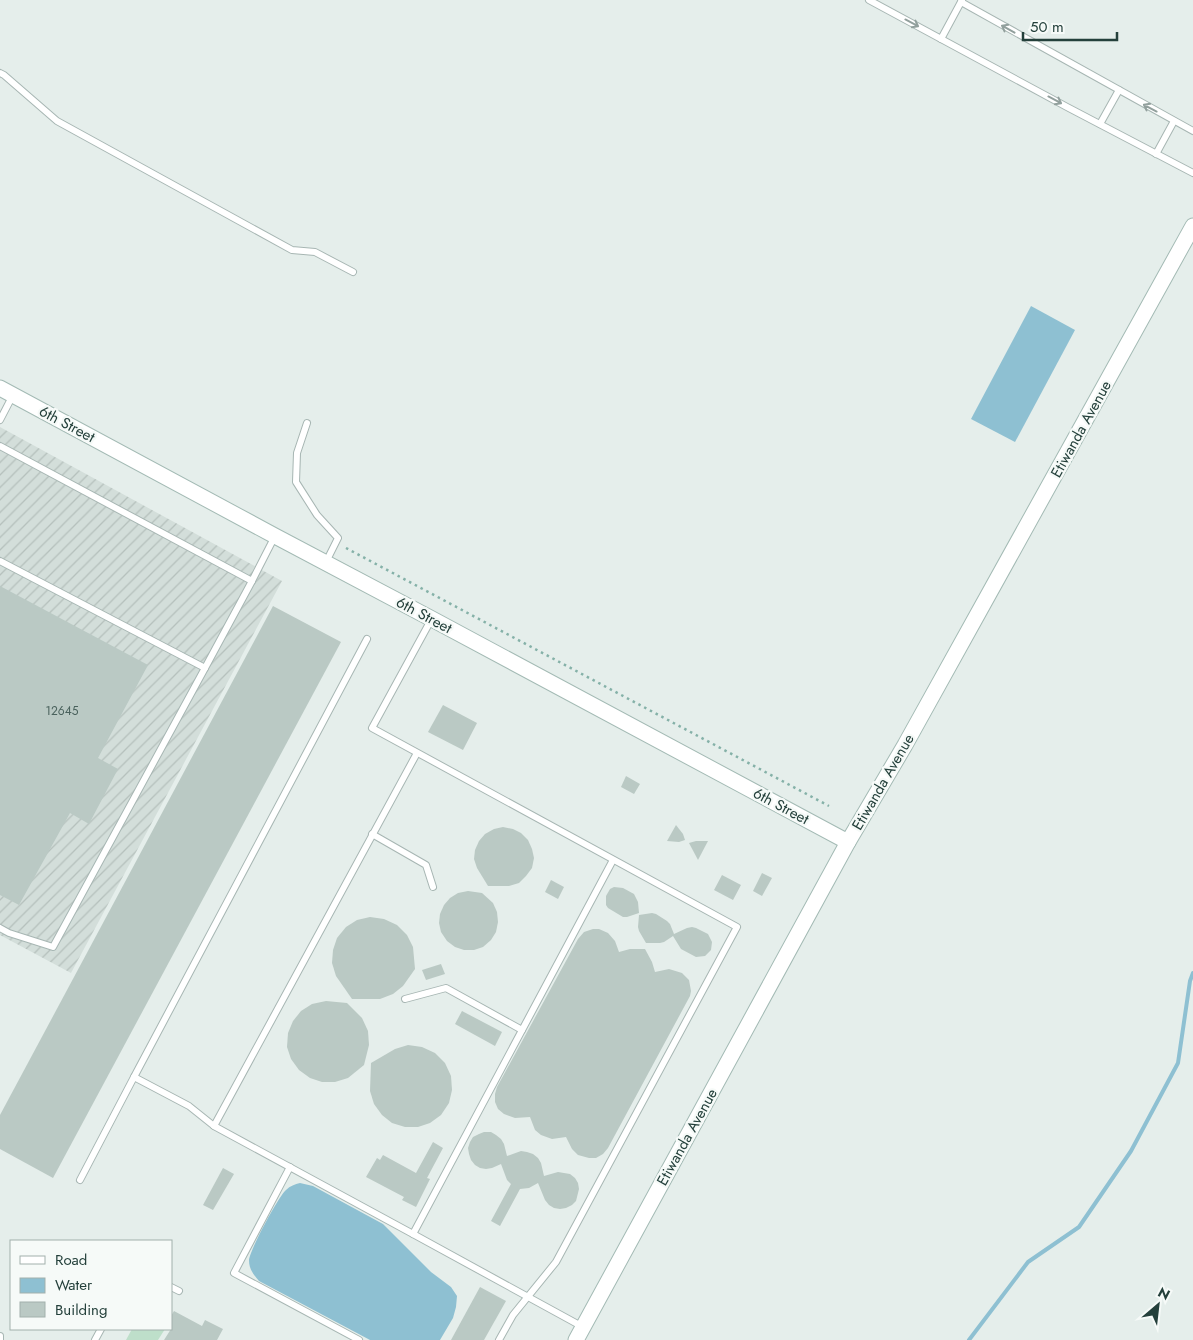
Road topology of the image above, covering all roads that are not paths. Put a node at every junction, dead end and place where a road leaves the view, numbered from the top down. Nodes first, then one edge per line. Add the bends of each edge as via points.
1 (869, 0) edge
2 (961, 1) edge
3 (941, 39) junction
4 (0, 73) edge
5 (1119, 90) junction
6 (1174, 120) junction
7 (1100, 124) junction
8 (1193, 131) edge
9 (1156, 154) junction
10 (1193, 173) edge
11 (1193, 226) edge
12 (353, 272) dead end
13 (7, 391) edge
14 (0, 420) edge
15 (307, 423) dead end
16 (0, 446) edge
17 (275, 536) junction
18 (0, 561) edge
19 (325, 563) junction
20 (252, 581) junction
21 (432, 619) junction
22 (367, 639) dead end
23 (205, 668) junction
24 (417, 752) junction
25 (372, 834) junction
26 (848, 842) junction
27 (613, 860) junction
28 (433, 887) dead end
29 (0, 928) edge
30 (405, 998) dead end
31 (522, 1030) junction
32 (134, 1077) junction
33 (214, 1126) junction
34 (290, 1167) junction
35 (80, 1180) dead end
36 (413, 1234) junction
37 (172, 1288) edge
38 (179, 1291) dead end
39 (528, 1296) junction
40 (580, 1334) edge
41 (0, 1336) edge
42 (0, 1340) edge
43 (359, 1340) edge
44 (499, 1340) edge

1 -> 3 lane
2 - 3 lane
5 -> 2 lane
3 -> 7 lane
4 - 12 lane via 57,121 292,250 315,252
6 -> 5 lane
5 - 7 lane
6 - 8 lane
6 - 9 lane
7 - 9 lane
9 - 10 lane
11 - 26 main road, Etiwanda Avenue
13 - 14 lane
13 - 17 main road, 6th Street
15 - 19 lane via 297,453 296,482 317,515 338,538
16 - 20 lane
17 - 19 main road, 6th Street
17 - 20 lane
18 - 23 lane
19 - 21 main road, 6th Street
20 - 23 lane
21 - 24 lane via 372,728
21 - 26 main road, 6th Street
22 - 32 lane
23 - 29 lane via 53,947
24 - 25 lane
24 - 27 lane
25 - 28 lane via 426,865
25 - 33 lane
26 - 40 main road, Etiwanda Avenue
27 - 31 lane
27 - 39 lane via 737,927 556,1262
30 - 31 lane via 446,988
31 - 36 lane
32 - 33 lane via 189,1106
32 - 35 lane
33 - 34 lane
34 - 36 lane
34 - 43 lane via 234,1273
36 - 39 lane
37 - 38 lane
39 - 40 lane
39 - 44 lane
41 - 42 lane

